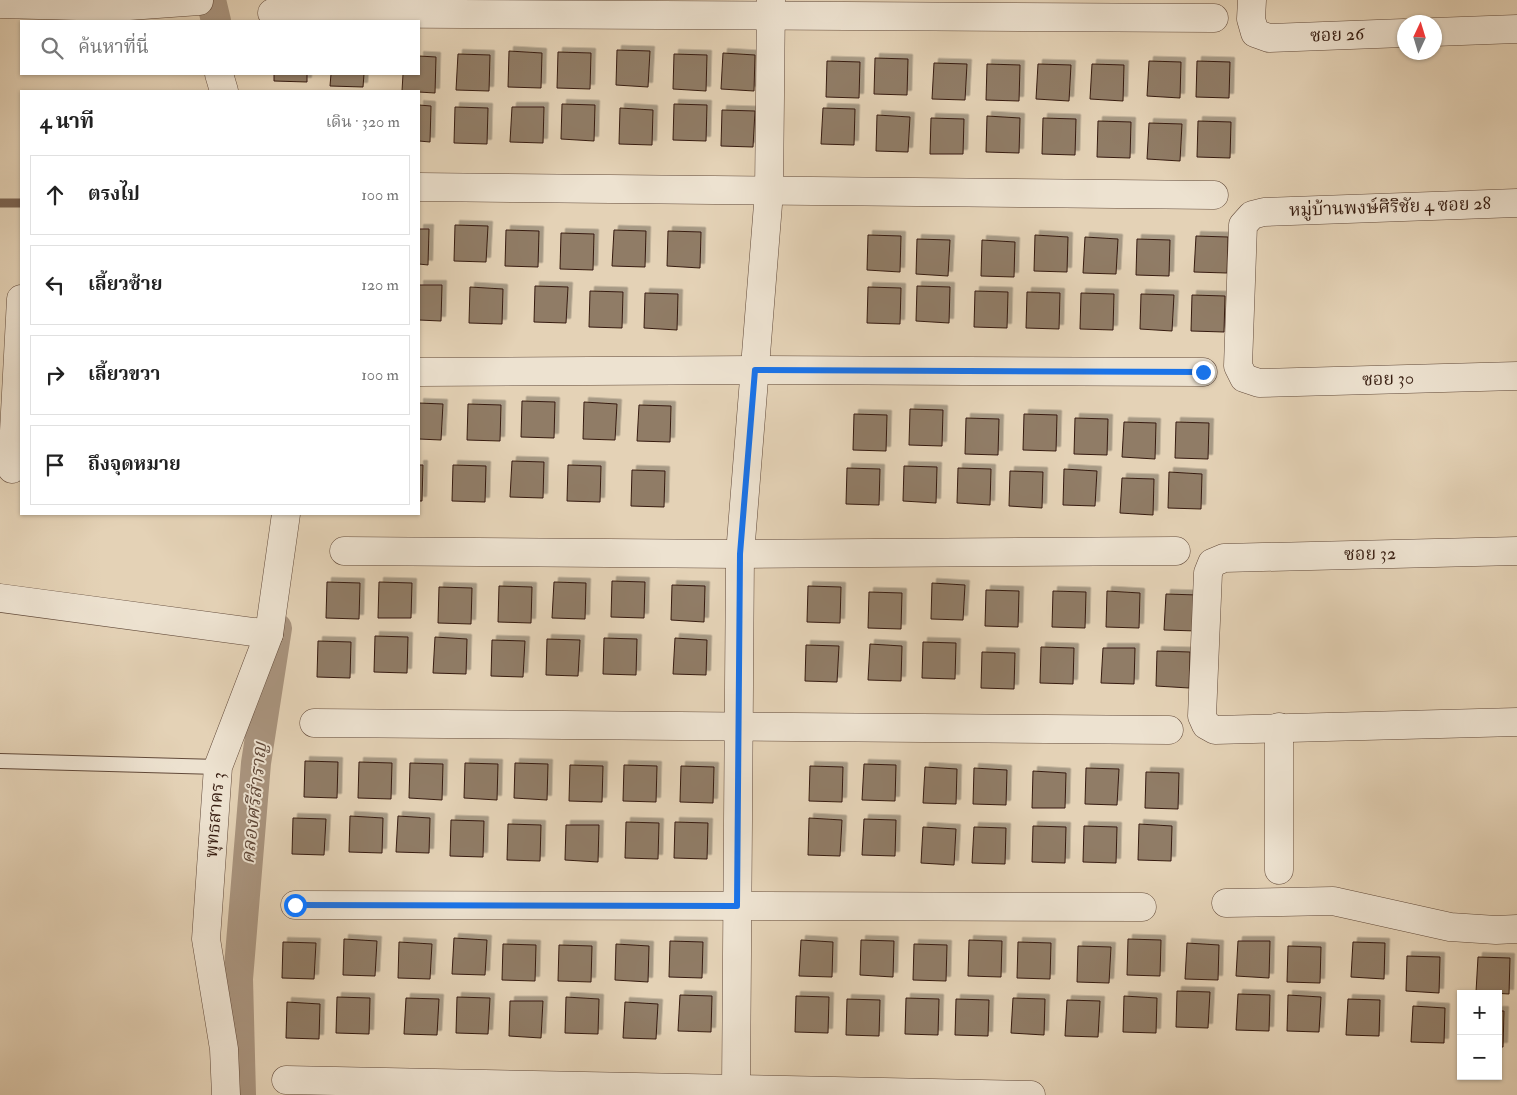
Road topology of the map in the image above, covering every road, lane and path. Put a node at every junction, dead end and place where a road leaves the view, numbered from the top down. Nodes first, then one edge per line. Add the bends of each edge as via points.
1 (1252, 0) edge
2 (0, 4) edge
3 (201, 8) edge
4 (771, 8) edge
5 (272, 13) dead end
6 (1214, 18) dead end
7 (1517, 28) edge
8 (1442, 32) edge
9 (1397, 33) edge
10 (219, 75) edge
11 (224, 90) edge
12 (420, 188) edge
13 (769, 192) junction
14 (1214, 195) dead end
15 (1517, 202) edge
16 (20, 318) edge
17 (755, 370) junction
18 (420, 372) edge
19 (1203, 372) dead end
20 (1517, 376) edge
21 (1259, 383) joint
22 (12, 469) dead end
23 (286, 515) edge
24 (344, 551) dead end
25 (1176, 551) dead end
26 (1517, 551) edge
27 (740, 554) junction
28 (0, 598) edge
29 (269, 634) junction
30 (1517, 722) edge
31 (314, 723) dead end
32 (1280, 727) junction
33 (738, 728) junction
34 (1169, 730) dead end
35 (0, 761) edge
36 (218, 767) junction
37 (1279, 870) dead end
38 (1226, 903) dead end
39 (295, 905) dead end
40 (737, 906) junction
41 (1142, 907) dead end
42 (1517, 929) edge
43 (286, 1080) dead end
44 (736, 1089) junction
45 (226, 1095) edge
46 (1031, 1095) edge

1 - 9 street, ซอย 26 via 1251,19 1255,33 1269,38
2 - 3 street
4 - 5 street
4 - 6 street
4 - 13 street
7 - 8 street
10 - 11 street
12 - 13 street
13 - 14 street
13 - 17 street
15 - 21 street, หมู่บ้านพงษ์ศิริชัย 4 ซอย 28 via 1252,215 1243,225 1238,366 1244,378
16 - 22 street
17 - 18 street
17 - 19 street
17 - 27 street
20 - 21 street, ซอย 30
23 - 29 street, พุทธสาคร 3
24 - 27 street
25 - 27 street
26 - 32 street, ซอย 32 via 1224,558 1212,563 1208,573 1202,716 1206,725 1215,730
27 - 33 street
28 - 29 street
29 - 36 street, พุทธสาคร 3
30 - 32 street
31 - 33 street
32 - 37 street
33 - 34 street
33 - 40 street
35 - 36 lane
36 - 45 street, พุทธสาคร 3 via 206,939 224,1049
38 - 42 street via 1333,902 1450,927
39 - 40 street
40 - 41 street
40 - 44 street
43 - 44 street
44 - 46 street

